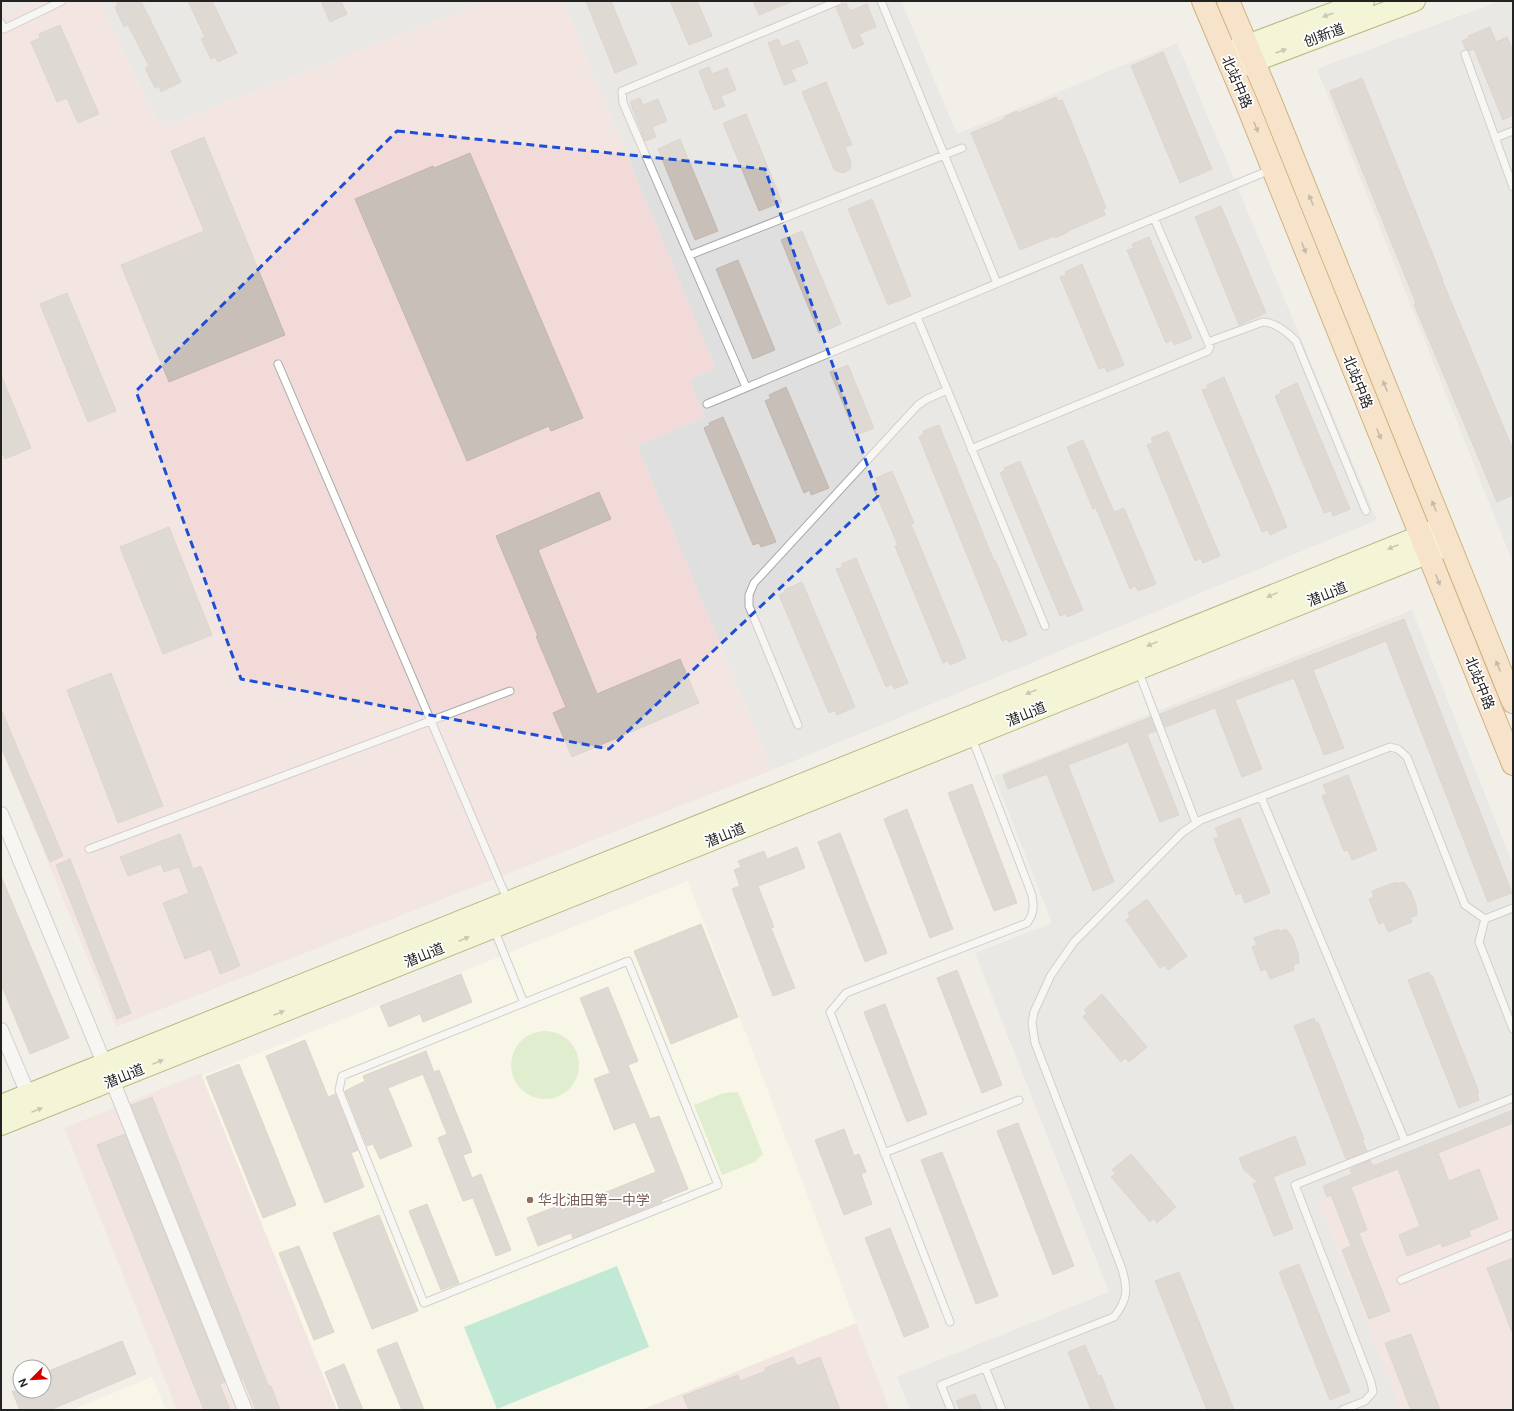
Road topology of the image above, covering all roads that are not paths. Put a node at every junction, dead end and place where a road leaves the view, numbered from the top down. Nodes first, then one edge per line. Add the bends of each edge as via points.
1 (62, 1) edge
2 (838, 1) edge
3 (881, 1) edge
4 (1203, 1) edge
5 (1228, 1) edge
6 (1364, 1) edge
7 (1415, 1) edge
8 (1, 23) edge
9 (1250, 53) junction
10 (1465, 54) dead end
11 (1228, 61) junction
12 (1513, 131) edge
13 (1495, 138) junction
14 (962, 148) dead end
15 (945, 155) junction
16 (1272, 168) junction
17 (1513, 187) edge
18 (1154, 218) junction
19 (690, 255) junction
20 (997, 283) junction
21 (917, 317) junction
22 (1208, 342) junction
23 (278, 364) dead end
24 (746, 387) junction
25 (947, 390) junction
26 (707, 404) dead end
27 (971, 449) junction
28 (1366, 511) dead end
29 (1446, 536) junction
30 (1424, 545) junction
31 (1044, 626) dead end
32 (1138, 669) junction
33 (510, 691) dead end
34 (1513, 702) edge
35 (430, 720) junction
36 (798, 725) dead end
37 (971, 736) junction
38 (1513, 764) edge
39 (1262, 797) junction
40 (1, 814) edge
41 (1196, 823) junction
42 (88, 849) dead end
43 (508, 902) junction
44 (1513, 908) edge
45 (1485, 919) junction
46 (494, 927) junction
47 (524, 1003) junction
48 (1513, 1029) edge
49 (1, 1030) edge
50 (108, 1072) junction
51 (28, 1094) junction
52 (1513, 1098) edge
53 (1019, 1100) dead end
54 (1, 1105) edge
55 (1, 1125) edge
56 (1405, 1141) junction
57 (884, 1152) junction
58 (1513, 1234) edge
59 (1401, 1280) dead end
60 (950, 1322) dead end
61 (985, 1368) junction
62 (245, 1410) edge
63 (951, 1410) edge
64 (1002, 1410) edge
65 (1342, 1410) edge

1 - 8 lane via 4,29
2 - 19 lane via 622,91 623,103
3 - 15 lane
4 - 11 main road, 北站中路
5 - 9 main road, 北站中路
6 -> 9 main road, 创新道
9 -> 7 main road, 创新道
9 - 11 main road, 创新道
29 -> 9 main road, 北站中路
10 - 13 lane
11 -> 16 main road, 北站中路
12 - 13 lane
13 - 17 lane
14 - 15 lane
15 - 19 lane
15 - 20 lane
16 - 18 lane
16 -> 30 main road, 北站中路
18 - 20 lane
18 - 22 lane
19 - 24 lane
20 - 21 lane
21 - 24 lane
21 - 25 lane
22 - 27 lane via 1208,351 1200,355
22 - 28 lane via 1263,322 1268,322 1288,333 1296,341
23 - 35 lane
24 - 26 lane
25 - 27 lane
25 - 36 lane via 918,405 754,583 749,595 749,606
27 - 31 lane
29 - 30 main road, 潜山道
34 -> 29 main road, 北站中路
30 - 32 main road, 潜山道
30 -> 38 main road, 北站中路
30 -> 43 main road, 潜山道
32 - 37 main road, 潜山道
32 - 41 lane
33 - 35 lane
35 - 42 lane
35 - 43 lane
37 - 46 main road, 潜山道
37 - 57 lane via 1032,895 1034,909 1027,923 846,993 830,1012
39 - 41 lane
39 - 45 lane via 1390,747 1398,749 1407,757 1465,905
39 - 56 lane
40 - 50 street
41 - 61 lane via 1183,832 1074,942 1051,975 1034,1012 1032,1023 1035,1043 1122,1269 1126,1284 1123,1306 1114,1317
43 - 50 main road, 潜山道
44 - 45 lane
45 - 48 lane via 1479,942
46 - 47 lane
50 -> 46 main road, 潜山道
47 - 47 lane via 628,961 718,1185 424,1303 338,1090 342,1076
49 - 51 street
50 - 51 main road, 潜山道
55 -> 50 main road, 潜山道
50 - 62 street
51 - 54 main road, 潜山道
52 - 56 lane
53 - 57 lane
56 - 65 lane via 1296,1185 1372,1382 1373,1392 1365,1401
57 - 60 lane
58 - 59 lane
61 - 63 lane via 941,1385
61 - 64 lane

